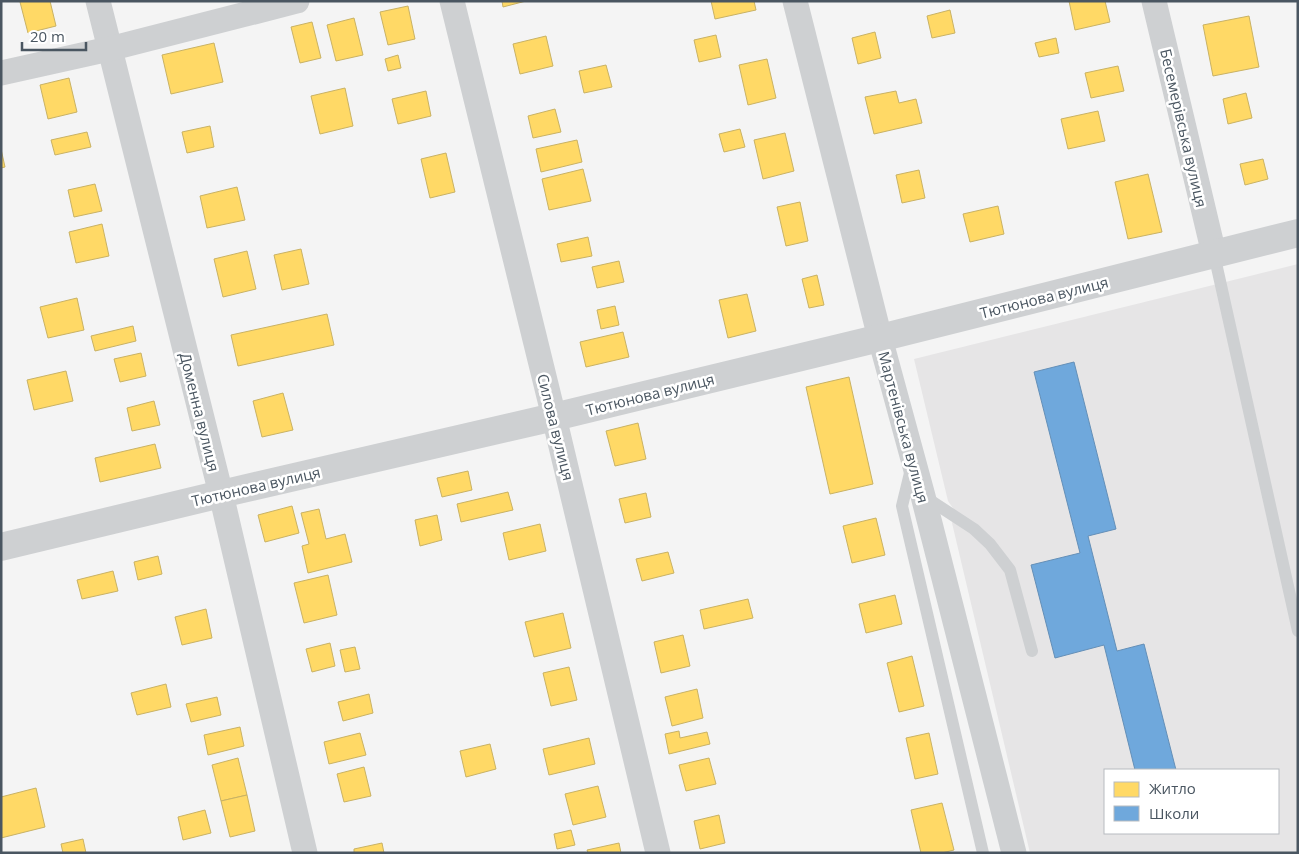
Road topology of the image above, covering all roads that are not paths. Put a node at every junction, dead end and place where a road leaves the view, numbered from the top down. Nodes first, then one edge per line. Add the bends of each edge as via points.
1 (98, 1) edge
2 (297, 1) edge
3 (452, 1) edge
4 (795, 1) edge
5 (1154, 1) edge
6 (109, 49) junction
7 (1, 72) edge
8 (1298, 233) edge
9 (1214, 254) junction
10 (880, 338) junction
11 (554, 418) junction
12 (913, 461) junction
13 (221, 494) junction
14 (923, 496) junction
15 (1, 547) edge
16 (1298, 631) edge
17 (1032, 650) dead end
18 (305, 853) edge
19 (658, 853) edge
20 (983, 853) edge
21 (1014, 853) edge

1 - 6 street, Доменна вулиця
2 - 6 street
3 - 11 street, Силова вулиця
4 - 10 street, Мартенівська вулиця
5 - 9 street, Бесемерівська вулиця
6 - 7 street
6 - 13 street, Доменна вулиця
8 - 9 street, Тютюнова вулиця
9 - 10 street, Тютюнова вулиця
9 - 16 lane
10 - 11 street, Тютюнова вулиця
10 - 12 street, Мартенівська вулиця
11 - 13 street, Тютюнова вулиця
11 - 19 street, Силова вулиця
12 - 14 street, Мартенівська вулиця
12 - 20 lane via 902,506
13 - 15 street, Тютюнова вулиця
13 - 18 street, Доменна вулиця
14 - 17 lane via 974,529 1010,570
14 - 21 street, Мартенівська вулиця

